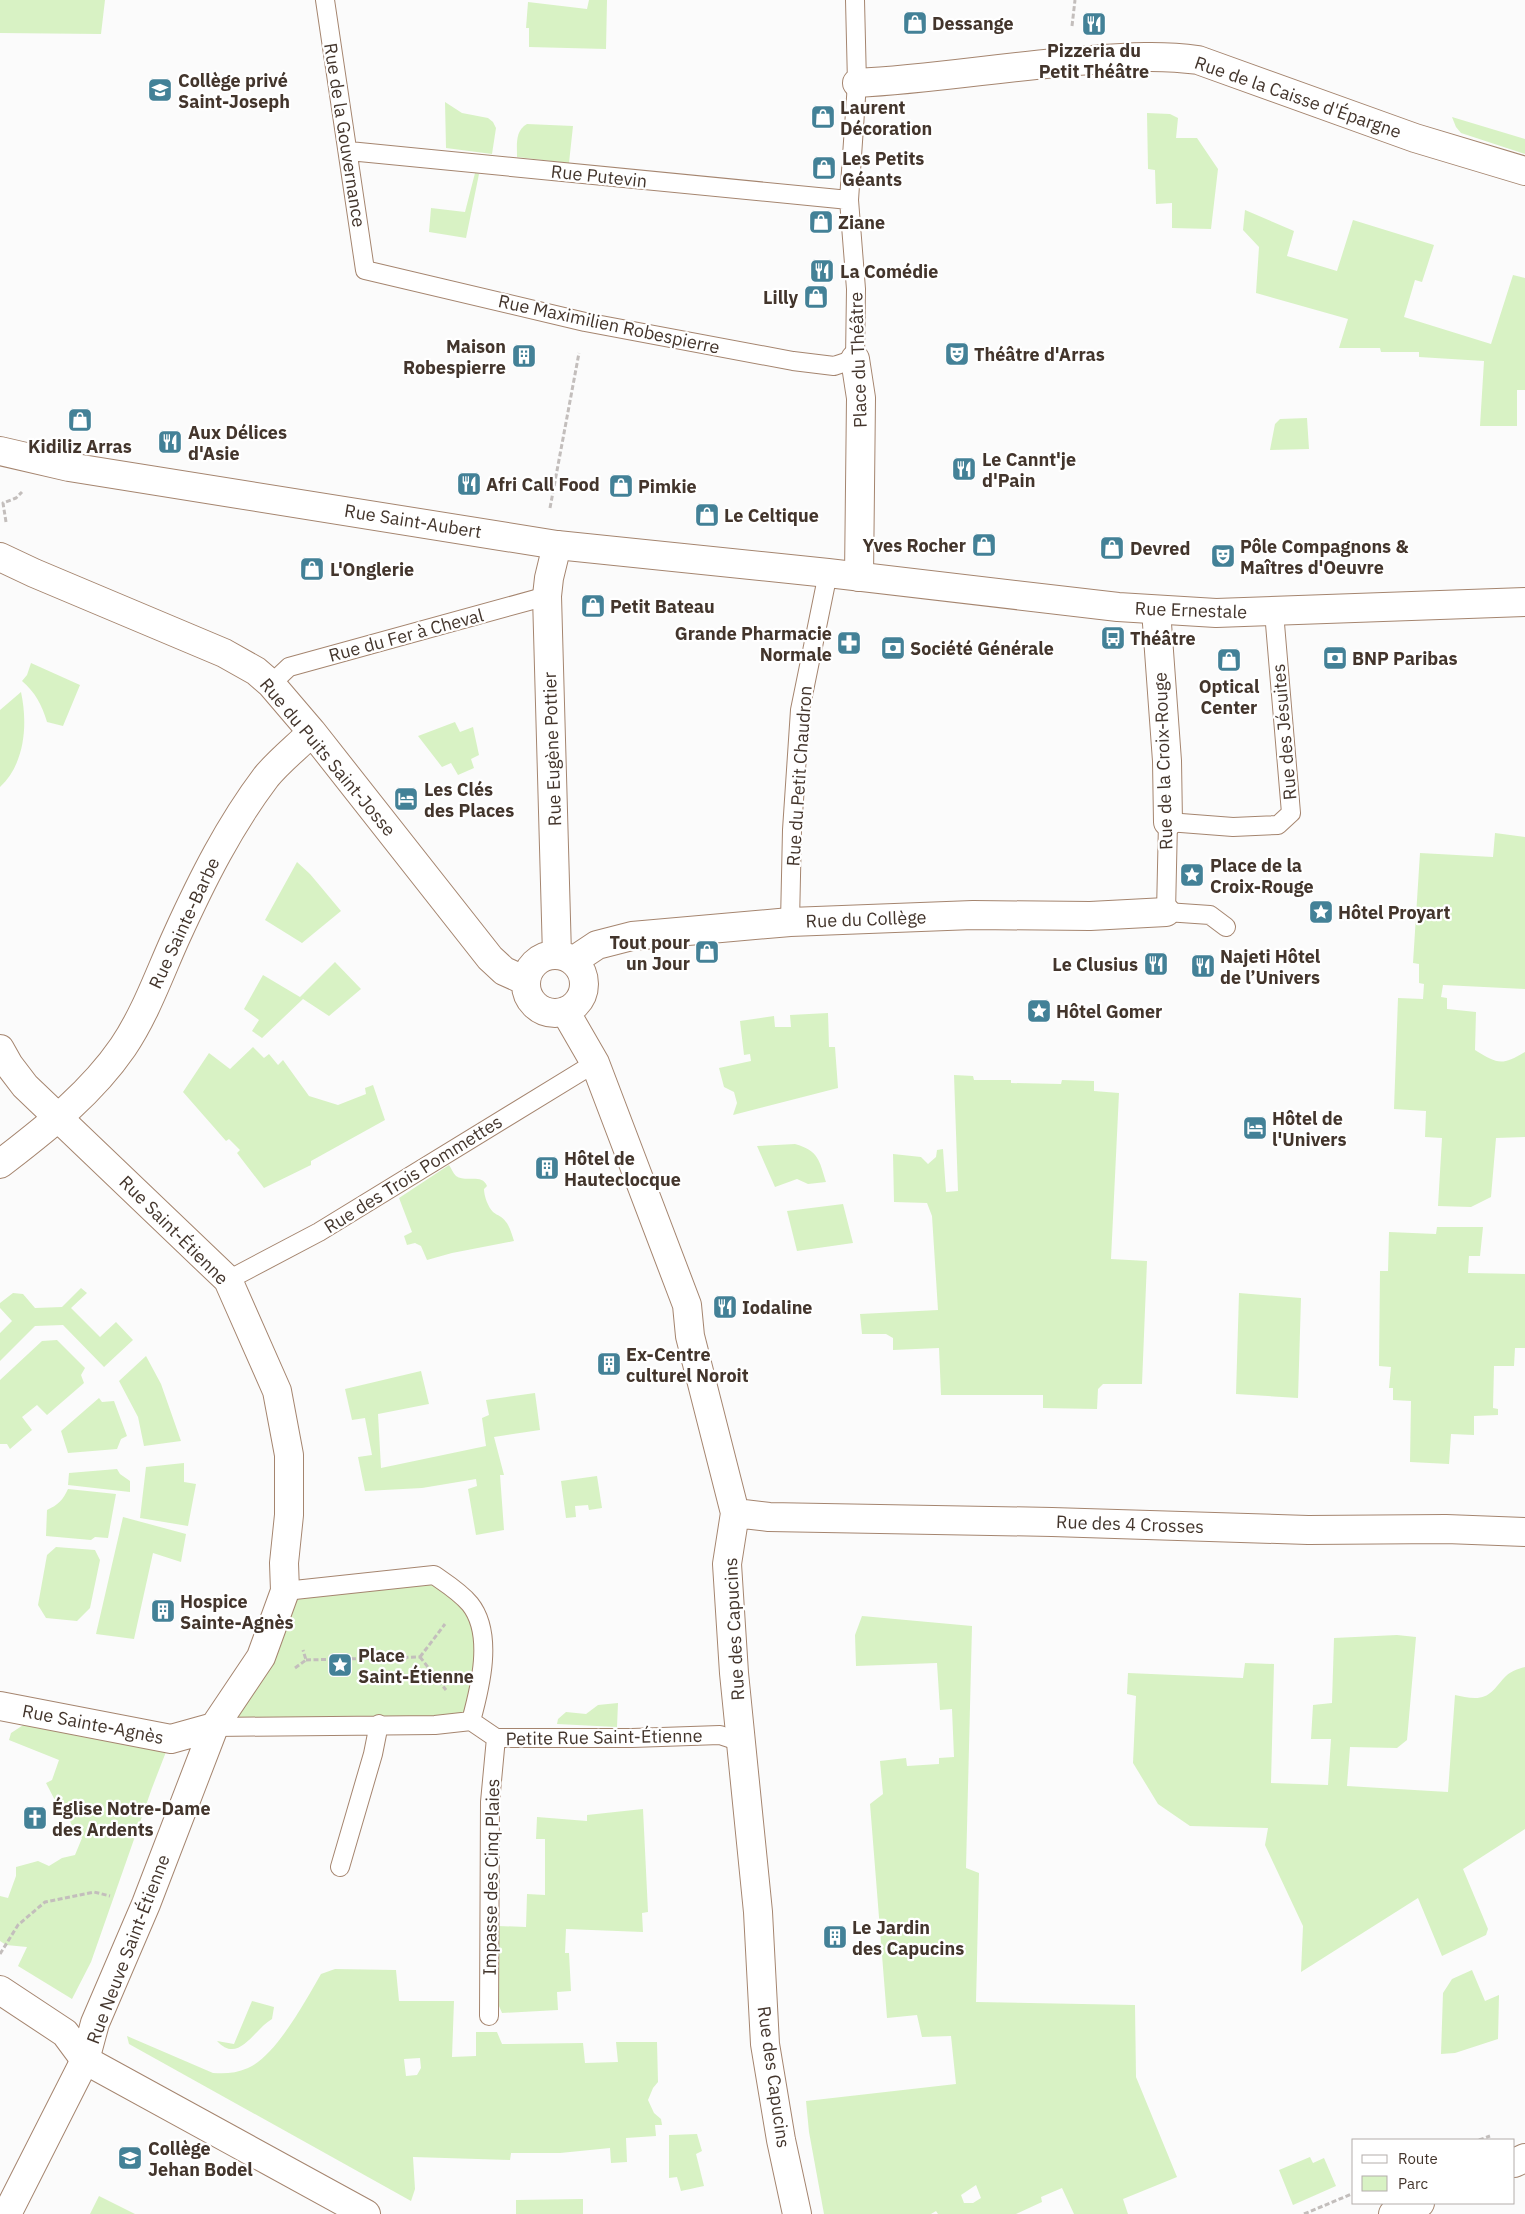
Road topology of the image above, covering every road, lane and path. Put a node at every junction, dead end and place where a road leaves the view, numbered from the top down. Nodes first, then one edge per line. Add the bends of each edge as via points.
1 (325, 0) edge
2 (855, 0) edge
3 (857, 83) junction
4 (349, 151) junction
5 (1525, 171) edge
6 (849, 200) junction
7 (365, 270) joint
8 (585, 322) junction
9 (855, 359) junction
10 (0, 451) edge
11 (37, 460) junction
12 (548, 544) junction
13 (1, 557) edge
14 (828, 573) junction
15 (859, 577) junction
16 (547, 596) junction
17 (1525, 602) edge
18 (1156, 610) junction
19 (1274, 612) junction
20 (271, 684) junction
21 (312, 732) junction
22 (1168, 822) junction
23 (1166, 912) junction
24 (790, 922) junction
25 (1226, 927) dead end
26 (565, 958) junction
27 (526, 981) junction
28 (565, 1011) junction
29 (0, 1049) edge
30 (595, 1063) junction
31 (60, 1117) junction
32 (0, 1164) edge
33 (228, 1280) junction
34 (735, 1514) junction
35 (1525, 1532) edge
36 (285, 1591) junction
37 (448, 1620) dead end
38 (306, 1660) dead end
39 (0, 1706) edge
40 (472, 1721) junction
41 (378, 1724) junction
42 (214, 1727) junction
43 (496, 1738) junction
44 (741, 1742) junction
45 (340, 1867) dead end
46 (146, 1904) junction
47 (0, 1954) edge
48 (0, 1990) edge
49 (489, 2016) dead end
50 (85, 2060) junction
51 (1352, 2194) edge
52 (1418, 2204) edge
53 (8, 2214) edge
54 (366, 2214) edge
55 (797, 2214) edge
56 (1304, 2214) edge
57 (1393, 2214) edge

1 - 4 lane, Rue de la Gouvernance
2 - 3 lane, Place du Théâtre
3 - 5 street, Rue de la Caisse d'Épargne via 1067,61 1138,57 1198,60 1415,138
3 - 6 lane, Place du Théâtre
4 - 6 lane, Rue Putevin
4 - 7 lane, Rue de la Gouvernance
6 - 9 lane, Place du Théâtre via 856,289
7 - 8 lane, Rue Maximilien Robespierre
8 - 9 lane, Rue Maximilien Robespierre via 805,363 834,366
8 - 12 path via 549,512
9 - 15 street, Place du Théâtre via 860,398
10 - 11 street, Rue Saint-Aubert
11 - 12 street, Rue Saint-Aubert
11 - 13 path via 28,484 16,498 4,503 7,535
12 - 14 street, Rue Saint-Aubert
12 - 16 street, Rue Eugène Pottier
13 - 20 street, Rue du Puits Saint-Josse via 224,653 256,671
14 - 15 street, Rue Ernestale
14 - 24 lane, Rue du Petit Chaudron via 800,710
15 - 18 street, Rue Ernestale
16 - 20 lane, Rue du Fer à Cheval via 289,667
16 - 26 street, Rue Eugène Pottier
17 - 19 street, Rue Ernestale
18 - 19 street, Rue Ernestale
18 - 22 street, Rue de la Croix-Rouge
19 - 22 lane, Rue des Jésuites via 1291,813 1278,825 1233,827
20 - 21 street, Rue du Puits Saint-Josse
21 - 27 street, Rue du Puits Saint-Josse via 490,958 504,971
21 - 31 street, Rue Sainte-Barbe via 267,776 238,819 206,872 148,1000 122,1047 90,1087
22 - 23 lane, Rue de la Croix-Rouge
23 - 24 street, Rue du Collège
23 - 25 lane via 1210,915
24 - 26 street, Rue du Collège via 632,936
26 - 27 street via 548,956 533,965
26 - 28 street via 582,972 584,981 583,994
27 - 28 street via 534,1004 549,1012
28 - 30 street, Rue des Capucins
29 - 31 street, Rue Saint-Étienne via 16,1077
30 - 33 lane, Rue des Trois Pommettes via 319,1232
30 - 34 street, Rue des Capucins via 687,1305 690,1336
31 - 32 street, Rue Sainte-Barbe
31 - 33 street, Rue Saint-Étienne
33 - 36 street, Rue Saint-Étienne via 278,1391 289,1455 290,1515 284,1563
34 - 35 street, Rue des 4 Crosses via 1308,1530
34 - 44 street, Rue des Capucins via 727,1564
36 - 40 lane via 434,1575 454,1588 471,1606 483,1630 481,1685
36 - 42 street, Rue Saint-Étienne via 261,1658
37 - 38 path via 420,1657
39 - 42 street, Rue Sainte-Agnès via 171,1739
40 - 41 lane via 435,1725
40 - 43 lane, Petite Rue Saint-Étienne
41 - 42 lane
41 - 45 lane via 373,1754
42 - 46 street, Rue Neuve Saint-Étienne
43 - 44 lane, Petite Rue Saint-Étienne via 720,1735
43 - 49 lane, Impasse des Cinq Plaies via 490,1802
44 - 55 street, Rue des Capucins via 758,1912 765,2044
46 - 47 path via 94,1892 45,1902 18,1925
46 - 50 street, Rue Neuve Saint-Étienne via 95,2023
48 - 50 street via 65,2033
50 - 53 street, Rue Neuve Saint-Étienne
50 - 54 street
51 - 56 path
52 - 57 street

